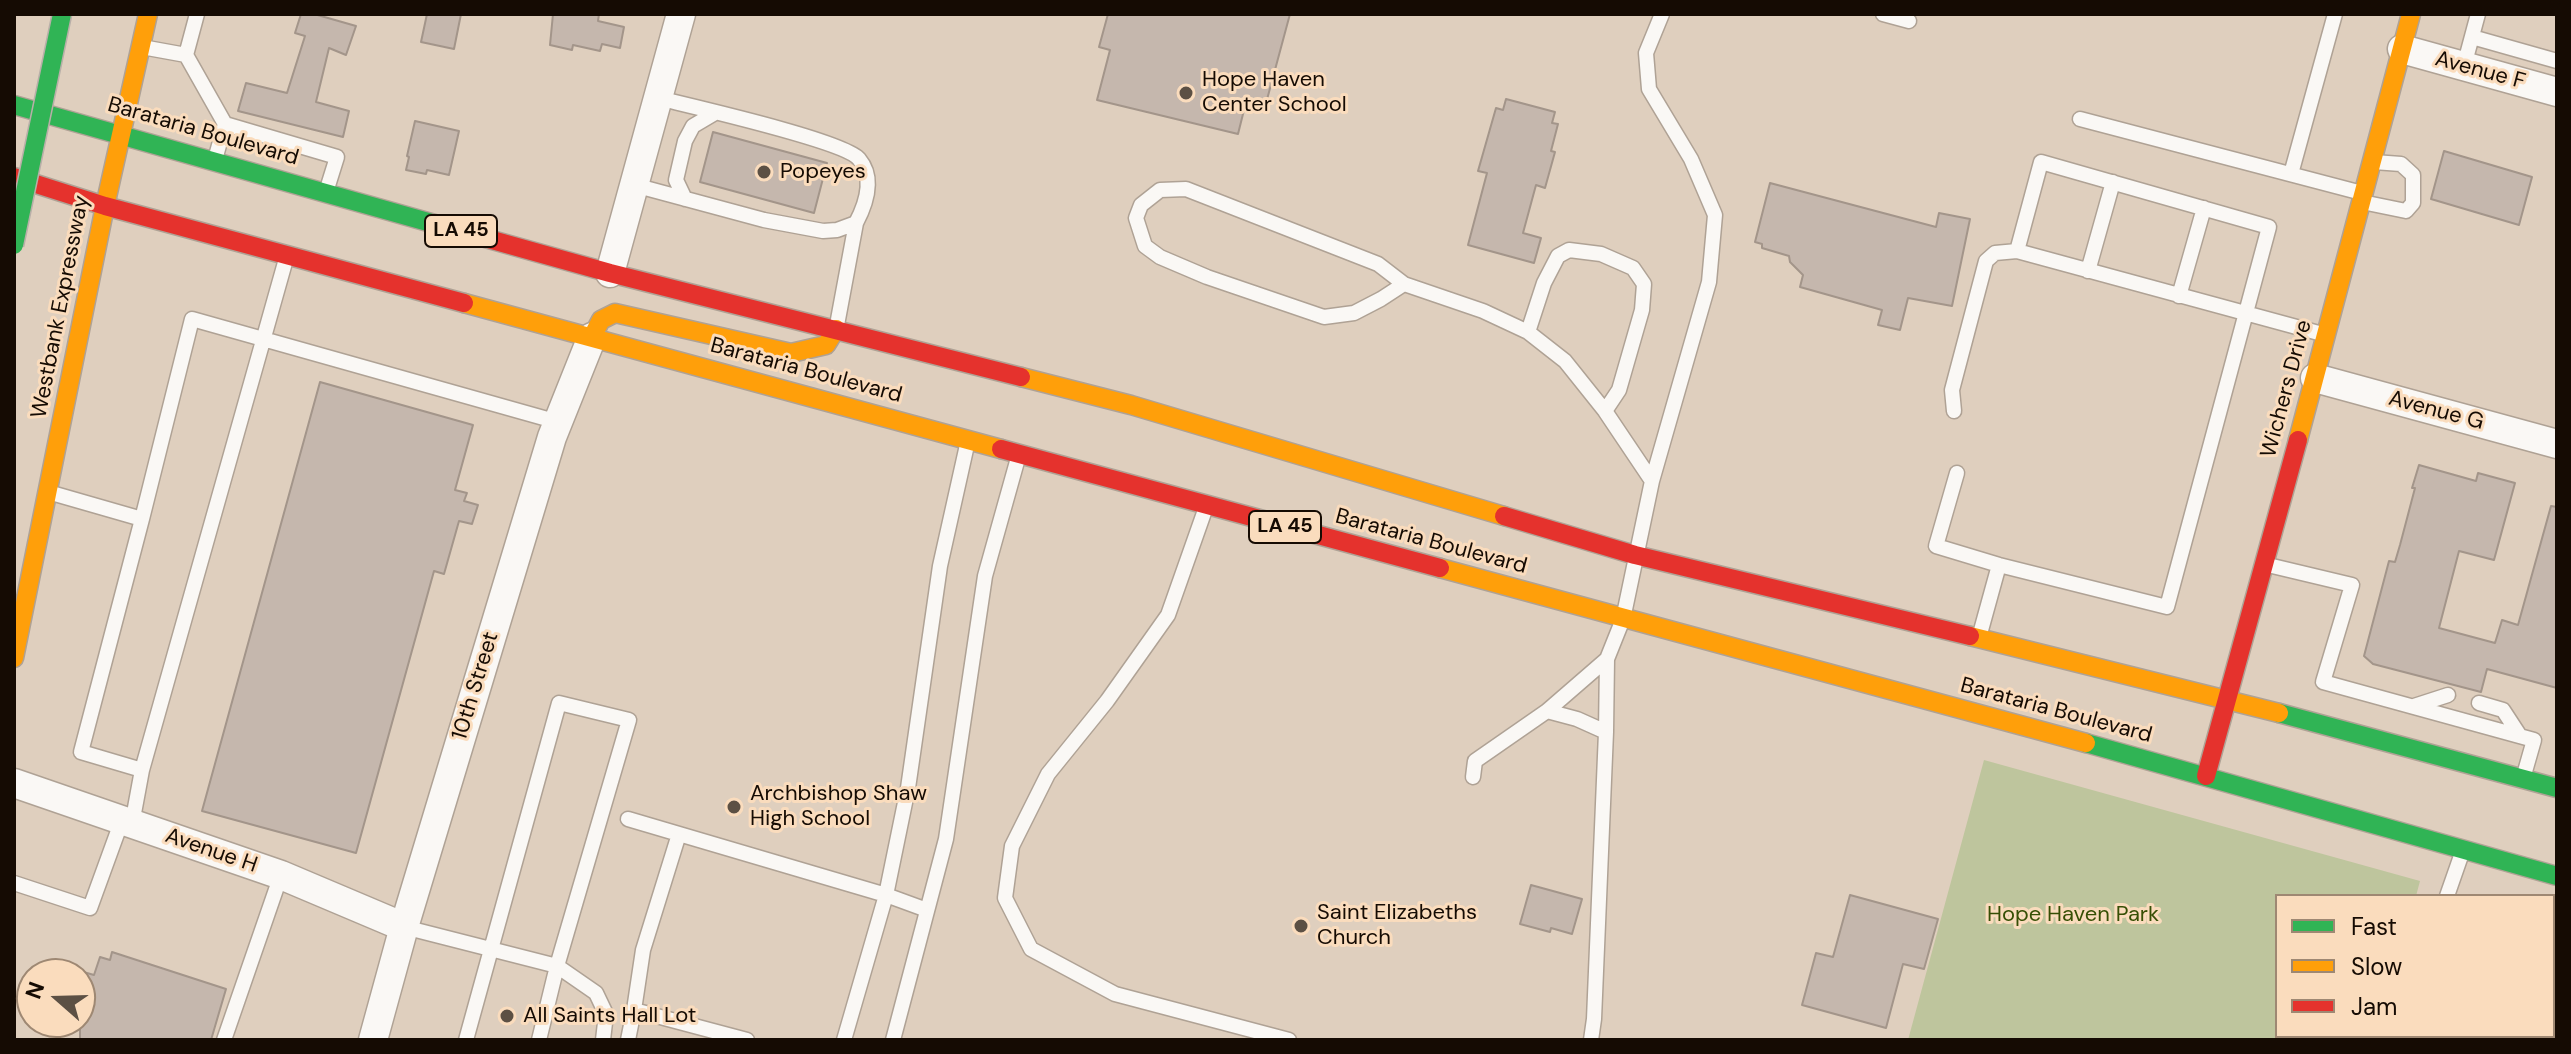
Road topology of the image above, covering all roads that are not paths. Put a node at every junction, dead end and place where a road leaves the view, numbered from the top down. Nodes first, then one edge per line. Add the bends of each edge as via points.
1 (62, 14) edge
2 (148, 14) edge
3 (197, 14) edge
4 (681, 14) edge
5 (1662, 14) edge
6 (1883, 14) edge
7 (2335, 14) edge
8 (2411, 14) edge
9 (2478, 14) edge
10 (1909, 21) dead end
11 (2472, 37) junction
12 (141, 47) junction
13 (2402, 49) junction
14 (186, 55) junction
15 (2557, 61) edge
16 (2464, 66) junction
17 (2557, 92) edge
18 (658, 98) junction
19 (14, 105) edge
20 (715, 113) junction
21 (2080, 119) dead end
22 (225, 124) junction
23 (121, 133) junction
24 (215, 160) junction
25 (2372, 162) junction
26 (2291, 174) junction
27 (14, 177) edge
28 (2113, 182) junction
29 (634, 185) junction
30 (326, 192) junction
31 (2363, 198) junction
32 (685, 199) junction
33 (105, 206) junction
34 (2204, 208) junction
35 (856, 223) junction
36 (14, 245) edge
37 (2017, 251) junction
38 (287, 255) junction
39 (378, 259) dead end
40 (2088, 271) junction
41 (351, 272) junction
42 (604, 278) junction
43 (1404, 284) junction
44 (2179, 296) junction
45 (2244, 314) junction
46 (836, 329) junction
47 (1528, 332) junction
48 (2326, 335) junction
49 (592, 337) junction
50 (264, 340) junction
51 (2315, 378) junction
52 (1605, 411) junction
53 (1954, 411) dead end
54 (558, 422) junction
55 (968, 441) junction
56 (2557, 444) edge
57 (1019, 454) junction
58 (1957, 473) dead end
59 (1652, 481) junction
60 (48, 492) junction
61 (1206, 505) junction
62 (142, 519) junction
63 (1635, 555) junction
64 (2264, 564) junction
65 (1999, 565) junction
66 (1623, 619) junction
67 (1979, 639) junction
68 (14, 658) edge
69 (1607, 659) junction
70 (2448, 695) dead end
71 (2227, 699) junction
72 (2479, 703) dead end
73 (2412, 707) junction
74 (1547, 711) junction
75 (1606, 732) junction
76 (2520, 736) junction
77 (142, 770) junction
78 (2206, 776) junction
79 (1473, 777) dead end
80 (2523, 779) junction
81 (14, 783) edge
82 (2557, 788) edge
83 (628, 819) dead end
84 (127, 822) junction
85 (679, 834) junction
86 (2463, 849) junction
87 (281, 875) junction
88 (2557, 876) edge
89 (14, 883) edge
90 (2448, 894) edge
91 (886, 895) junction
92 (927, 910) junction
93 (404, 927) junction
94 (490, 950) junction
95 (557, 966) junction
96 (634, 1010) junction
97 (224, 1040) edge
98 (373, 1040) edge
99 (466, 1040) edge
100 (539, 1040) edge
101 (603, 1040) edge
102 (628, 1040) edge
103 (747, 1040) edge
104 (844, 1040) edge
105 (893, 1040) edge
106 (1289, 1040) edge
107 (1591, 1040) edge

1 - 36 main road, bridge
2 - 12 main road, Westbank Expressway
3 - 14 lane
4 - 18 street
5 - 59 lane via 1646,53 1649,89 1691,159 1715,215 1709,282
6 - 10 lane
7 - 26 lane
8 - 13 main road, Wichers Drive
9 - 11 lane
11 - 15 lane
11 - 16 lane
12 - 14 lane
12 - 23 main road, Westbank Expressway
13 - 16 street, Avenue F
13 - 25 main road, Wichers Drive
14 - 22 lane
16 - 17 street, Avenue F
18 - 20 lane
18 - 29 street
19 - 23 main road, Barataria Boulevard / LA 45
20 - 32 lane via 693,126 685,141 676,180
20 - 35 lane via 830,143 858,156 867,172 868,191
21 - 26 lane
22 - 24 lane
22 - 30 lane via 337,157
23 - 24 main road, Barataria Boulevard / LA 45
23 - 33 main road, Westbank Expressway
24 - 30 main road, Barataria Boulevard / LA 45
25 - 31 main road, Wichers Drive
25 - 31 lane via 2401,164 2413,175 2413,203 2406,211
26 - 31 lane
27 - 33 main road, Barataria Boulevard / LA 45
28 - 34 lane
28 - 37 lane via 2041,162
28 - 40 lane
29 - 32 lane
29 - 42 street
30 - 42 main road, Barataria Boulevard / LA 45
31 - 48 main road, Wichers Drive
32 - 35 lane via 823,231
33 - 38 main road, Barataria Boulevard / LA 45
33 - 60 main road, Westbank Expressway
34 - 44 lane
34 - 45 lane via 2269,227
35 - 46 lane
37 - 40 lane
37 - 53 lane via 1995,253 1986,261 1952,390
38 - 41 main road, Barataria Boulevard / LA 45
38 - 50 lane
39 - 41 main road
40 - 44 lane
41 - 49 main road, Barataria Boulevard / LA 45
42 - 46 main road, Barataria Boulevard / LA 45
43 - 43 lane via 1378,264 1186,189 1160,190 1141,205 1136,218 1145,246 1160,257 1324,317 1354,313
43 - 47 lane
44 - 45 lane
45 - 48 lane
45 - 65 lane via 2167,607
46 - 49 main road via 826,345 791,353 615,313 604,315
46 - 63 main road, Barataria Boulevard / LA 45 via 1131,405
47 - 52 lane via 1565,361
47 - 52 lane via 1558,256 1569,250 1601,254 1633,268 1644,284 1642,310 1619,390
48 - 51 main road, Wichers Drive
49 - 54 street, 10th Street
49 - 55 main road, Barataria Boulevard / LA 45
50 - 54 lane
50 - 62 lane via 192,319
50 - 77 lane
51 - 56 street, Avenue G
51 - 64 main road, Wichers Drive
52 - 59 lane
54 - 93 street, 10th Street
55 - 57 main road, Barataria Boulevard / LA 45
55 - 91 lane via 940,566 908,788
57 - 61 main road, Barataria Boulevard / LA 45
57 - 92 lane via 985,576 946,839
58 - 65 lane via 1936,546
59 - 63 lane
60 - 62 lane
60 - 68 main road, Westbank Expressway
61 - 66 main road, Barataria Boulevard / LA 45
61 - 106 lane via 1168,615 1048,774 1012,846 1005,898 1031,949 1115,994
62 - 77 lane via 81,752
63 - 66 lane
63 - 67 main road, Barataria Boulevard / LA 45
64 - 71 main road, Wichers Drive
64 - 73 lane via 2352,585 2323,682
65 - 67 lane
66 - 69 lane
66 - 78 main road, Barataria Boulevard / LA 45
67 - 71 main road, Barataria Boulevard / LA 45
69 - 74 lane
69 - 75 lane
70 - 73 lane
71 - 78 main road, Wichers Drive
71 - 80 main road, Barataria Boulevard / LA 45
72 - 76 lane via 2503,710
73 - 76 lane
74 - 75 lane
74 - 79 lane via 1475,761
75 - 107 lane
76 - 80 lane via 2534,740
77 - 84 lane
78 - 86 main road, Barataria Boulevard / LA 45
80 - 82 main road, Barataria Boulevard / LA 45
81 - 84 street, Avenue H
83 - 85 lane
84 - 87 street, Avenue H
84 - 89 lane via 90,908
85 - 91 lane
85 - 96 lane via 643,950
86 - 88 main road, Barataria Boulevard / LA 45
86 - 90 lane
87 - 93 street, Avenue H
87 - 97 lane
91 - 92 lane
91 - 104 lane
92 - 105 lane
93 - 94 lane
93 - 98 street, 10th Street
94 - 95 lane
94 - 95 lane via 559,703 629,720
94 - 99 lane
95 - 100 lane
95 - 101 lane via 596,993 606,1014
96 - 102 lane
96 - 103 lane

